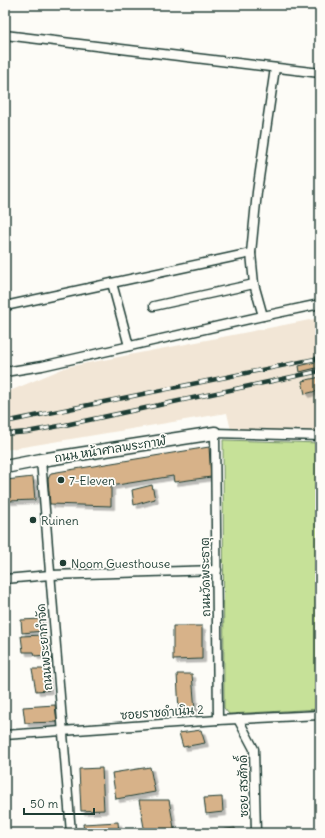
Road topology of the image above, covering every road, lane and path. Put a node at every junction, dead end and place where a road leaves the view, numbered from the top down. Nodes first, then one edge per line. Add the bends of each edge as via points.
1 (5, 35) edge
2 (275, 68) junction
3 (320, 73) edge
4 (251, 253) junction
5 (112, 283) junction
6 (254, 284) junction
7 (320, 304) edge
8 (5, 306) edge
9 (154, 306) dead end
10 (263, 316) junction
11 (129, 346) junction
12 (5, 372) edge
13 (214, 433) junction
14 (320, 436) edge
15 (40, 460) junction
16 (5, 467) edge
17 (217, 570) junction
18 (50, 575) junction
19 (5, 579) edge
20 (320, 715) edge
21 (238, 719) junction
22 (218, 720) junction
23 (63, 732) junction
24 (5, 735) edge
25 (71, 833) edge
26 (256, 833) edge

1 - 2 street
2 - 3 street
2 - 4 street
4 - 5 street
4 - 6 street
5 - 8 street
5 - 11 street
6 - 9 street
6 - 10 street
7 - 10 street
10 - 11 street
11 - 12 street
13 - 14 street
13 - 15 street, ถนน หน้าศาลพระกาฬ
13 - 17 street, ถนนวัดพระธาตุ
15 - 16 street, ถนน หน้าศาลพระกาฬ
15 - 18 street, ถนนพระยากำจัด
17 - 18 street
17 - 22 street, ถนนวัดพระธาตุ
18 - 19 street
18 - 23 street, ถนนพระยากำจัด
20 - 21 street, ซอยราชดำเนิน 2
21 - 22 street, ซอยราชดำเนิน 2
21 - 26 street, ซอย สรศักดิ์ via 254,749
22 - 23 street, ซอยราชดำเนิน 2
23 - 24 street, ซอยราชดำเนิน 2
23 - 25 street, ถนนพระยากำจัด

